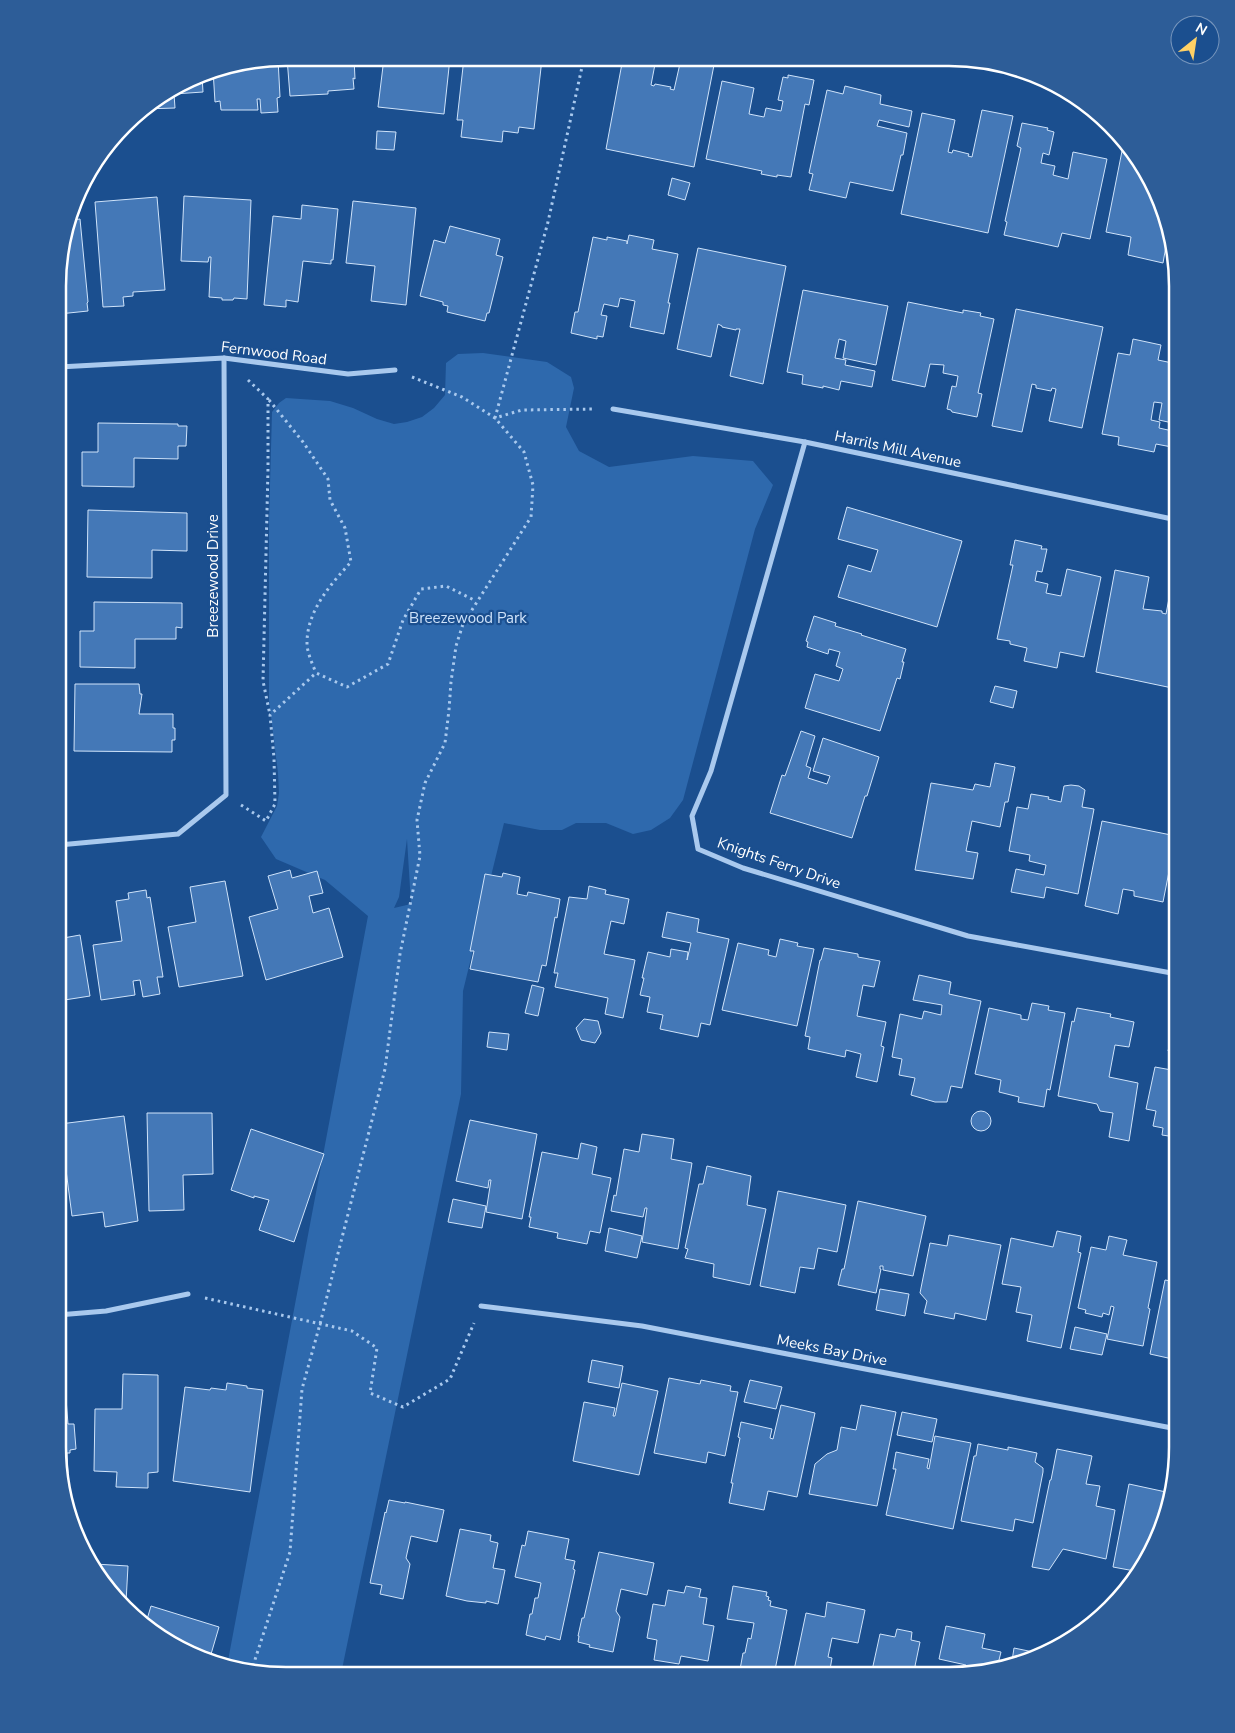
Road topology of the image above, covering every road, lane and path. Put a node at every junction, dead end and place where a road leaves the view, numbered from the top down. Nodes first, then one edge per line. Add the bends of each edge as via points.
1 (582, 66) edge
2 (224, 358) junction
3 (66, 368) edge
4 (395, 370) joint
5 (268, 399) junction
6 (613, 409) joint
7 (495, 418) junction
8 (805, 442) junction
9 (1169, 518) edge
10 (476, 602) junction
11 (316, 673) junction
12 (270, 715) junction
13 (226, 795) junction
14 (66, 844) edge
15 (1169, 973) edge
16 (188, 1294) joint
17 (481, 1306) joint
18 (66, 1314) edge
19 (320, 1324) junction
20 (1169, 1427) edge
21 (253, 1664) edge

1 - 7 path via 548,222
2 - 3 street, Fernwood Road
2 - 4 street, Fernwood Road via 348,374
2 - 5 path
2 - 13 street, Breezewood Drive
4 - 7 path via 462,396
5 - 11 path via 303,442 328,480 330,500 345,528 351,562 328,587 310,618 306,645
5 - 12 path via 264,681
6 - 7 path via 522,410
6 - 8 street, Harrils Mill Avenue
7 - 10 path via 524,452 533,485 531,517
8 - 9 street, Harrils Mill Avenue
8 - 15 street, Knights Ferry Drive via 711,771 692,816 698,849 743,868 968,936
10 - 11 path via 446,586 421,589 403,620 388,664 347,687
10 - 19 path via 463,624 456,646 445,743 425,782 418,820 420,856 400,954 385,1069
11 - 12 path
12 - 13 path via 275,804 266,821
13 - 14 street via 178,834
16 - 18 street via 106,1311
16 - 19 path
17 - 19 path via 450,1379 403,1408 370,1393 377,1348 352,1331
17 - 20 street, Meeks Bay Drive via 660,1329
19 - 21 path via 302,1389 290,1552

